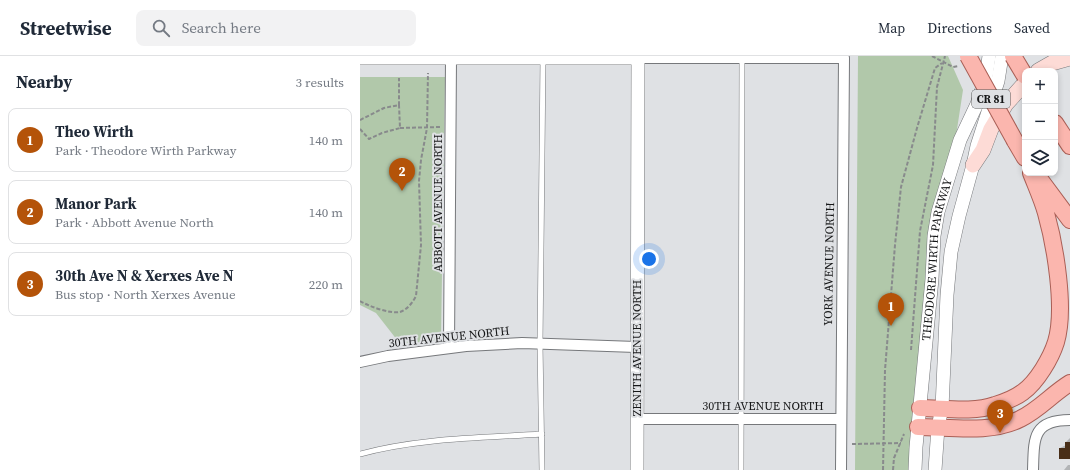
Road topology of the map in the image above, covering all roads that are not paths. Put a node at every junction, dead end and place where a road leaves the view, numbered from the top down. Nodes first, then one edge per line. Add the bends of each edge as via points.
1 (968, 56) edge
2 (989, 56) edge
3 (1002, 56) edge
4 (1013, 56) edge
5 (360, 58) edge
6 (451, 58) junction
7 (543, 58) junction
8 (638, 58) junction
9 (742, 58) junction
10 (1070, 58) edge
11 (1043, 68) edge
12 (1022, 71) edge
13 (1022, 86) edge
14 (1058, 128) edge
15 (1070, 146) edge
16 (1022, 153) edge
17 (973, 165) junction
18 (1032, 176) edge
19 (1038, 176) edge
20 (1070, 220) edge
21 (540, 344) junction
22 (636, 347) junction
23 (449, 348) junction
24 (360, 362) edge
25 (1070, 383) edge
26 (920, 408) junction
27 (942, 408) junction
28 (637, 419) junction
29 (741, 419) junction
30 (840, 419) junction
31 (1070, 420) edge
32 (918, 427) junction
33 (938, 427) junction
34 (542, 434) junction
35 (360, 454) edge
36 (542, 470) edge
37 (636, 470) edge
38 (741, 470) edge
39 (841, 470) edge
40 (915, 470) edge
41 (935, 470) edge
42 (1033, 470) edge

1 - 16 main road, CR 81, bridge
2 - 26 street, THEODORE WIRTH PARKWAY via 986,77 960,140 938,212
3 - 17 street, THEODORE WIRTH PARKWAY via 998,81
4 - 12 main road, bridge
5 - 6 street
6 - 7 street
6 - 23 street, ABBOTT AVENUE NORTH
7 - 8 street
7 - 21 lane
8 - 9 street
8 - 22 street, ZENITH AVENUE NORTH
9 - 29 lane
9 - 30 street, YORK AVENUE NORTH via 844,58
10 - 11 main road
13 - 17 main road via 1006,104
14 - 15 main road
17 - 27 street, THEODORE WIRTH PARKWAY via 951,252
18 - 27 main road via 1046,212 1055,254 1059,286 1059,328 1056,342 1037,377 1024,391 1014,397 995,406 974,409
19 - 20 main road
21 - 22 street, 30TH AVENUE NORTH
21 - 23 street, 30TH AVENUE NORTH
21 - 34 lane
22 - 28 street, ZENITH AVENUE NORTH
23 - 24 street, 30TH AVENUE NORTH
25 - 33 main road via 1036,409 1008,424 986,428
26 - 27 main road
26 - 32 street, THEODORE WIRTH PARKWAY
27 - 33 street, THEODORE WIRTH PARKWAY
28 - 29 street, 30TH AVENUE NORTH
28 - 37 street, ZENITH AVENUE NORTH
29 - 30 street, 30TH AVENUE NORTH
29 - 38 lane
30 - 39 street, YORK AVENUE NORTH
31 - 42 street via 1048,423 1037,433
32 - 33 main road
32 - 40 street, THEODORE WIRTH PARKWAY
33 - 41 street, THEODORE WIRTH PARKWAY
34 - 35 lane via 441,440 377,449
34 - 36 lane

